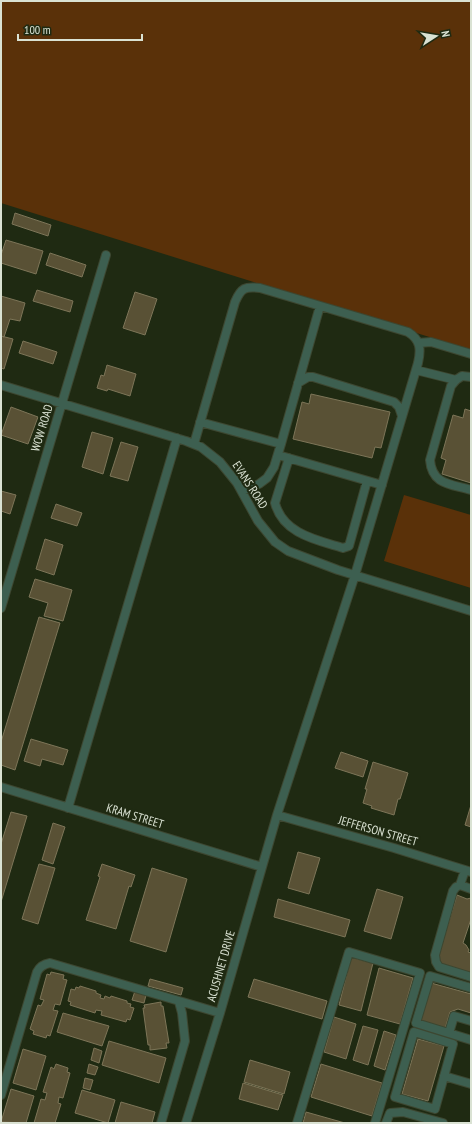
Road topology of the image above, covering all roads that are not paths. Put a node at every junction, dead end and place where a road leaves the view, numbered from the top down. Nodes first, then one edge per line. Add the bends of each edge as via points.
1 (106, 255) dead end
2 (320, 306) junction
3 (418, 344) junction
4 (471, 354) edge
5 (416, 370) junction
6 (471, 377) edge
7 (456, 380) junction
8 (298, 383) junction
9 (1, 385) edge
10 (62, 403) junction
11 (402, 416) junction
12 (200, 422) junction
13 (177, 438) junction
14 (194, 444) junction
15 (281, 444) junction
16 (278, 455) junction
17 (289, 458) junction
18 (367, 481) junction
19 (382, 485) junction
20 (471, 490) edge
21 (242, 491) junction
22 (355, 576) junction
23 (1, 608) edge
24 (471, 611) edge
25 (1, 787) edge
26 (68, 808) junction
27 (277, 815) junction
28 (262, 868) junction
29 (468, 871) edge
30 (460, 885) junction
31 (471, 889) edge
32 (471, 977) edge
33 (471, 988) edge
34 (179, 1002) junction
35 (220, 1013) junction
36 (471, 1021) edge
37 (449, 1033) junction
38 (471, 1040) edge
39 (444, 1076) junction
40 (471, 1084) edge
41 (1, 1095) edge
42 (161, 1123) edge
43 (186, 1123) edge
44 (297, 1123) edge
45 (375, 1123) edge
46 (386, 1123) edge
47 (443, 1123) edge

1 - 10 street, WOW ROAD
2 - 3 street via 408,332 414,336
2 - 8 street
2 - 12 street via 260,288 245,288 239,293
3 - 4 street via 431,342
3 - 5 street, ACUSHNET DRIVE via 420,353
5 - 7 street
5 - 11 street, ACUSHNET DRIVE
6 - 7 street via 462,376
7 - 20 street via 451,386 430,467 433,475 440,481
8 - 11 street via 308,377 314,377 394,402
8 - 15 street
9 - 10 street, EVANS ROAD
10 - 13 street, EVANS ROAD
10 - 23 street, WOW ROAD
11 - 19 street, ACUSHNET DRIVE
12 - 14 street
12 - 15 street
13 - 14 street, EVANS ROAD
13 - 26 street
14 - 21 street, EVANS ROAD via 220,462
15 - 16 street
16 - 17 street
16 - 21 street via 267,478
17 - 18 street
17 - 18 street via 275,503 283,520 303,535 343,548 349,546
18 - 19 street
19 - 22 street, ACUSHNET DRIVE
21 - 22 street, EVANS ROAD via 258,520 275,542 288,551
22 - 24 street, EVANS ROAD
22 - 27 street, ACUSHNET DRIVE
25 - 26 street, KRAM STREET
26 - 28 street, KRAM STREET
27 - 28 street, ACUSHNET DRIVE
27 - 29 street, JEFFERSON STREET
28 - 35 street, ACUSHNET DRIVE
29 - 30 street
30 - 31 street
30 - 32 street via 453,891 435,955 439,968
33 - 37 street via 430,976 416,1023
34 - 35 street
34 - 41 street via 50,963 40,966
34 - 42 street via 185,1041
35 - 43 street, ACUSHNET DRIVE
36 - 37 street via 454,1016
37 - 38 street
39 - 39 street via 435,1109 395,1097 414,1032 453,1044
39 - 40 street
44 - 45 street via 349,952 420,973
46 - 47 street via 390,1113 403,1112

